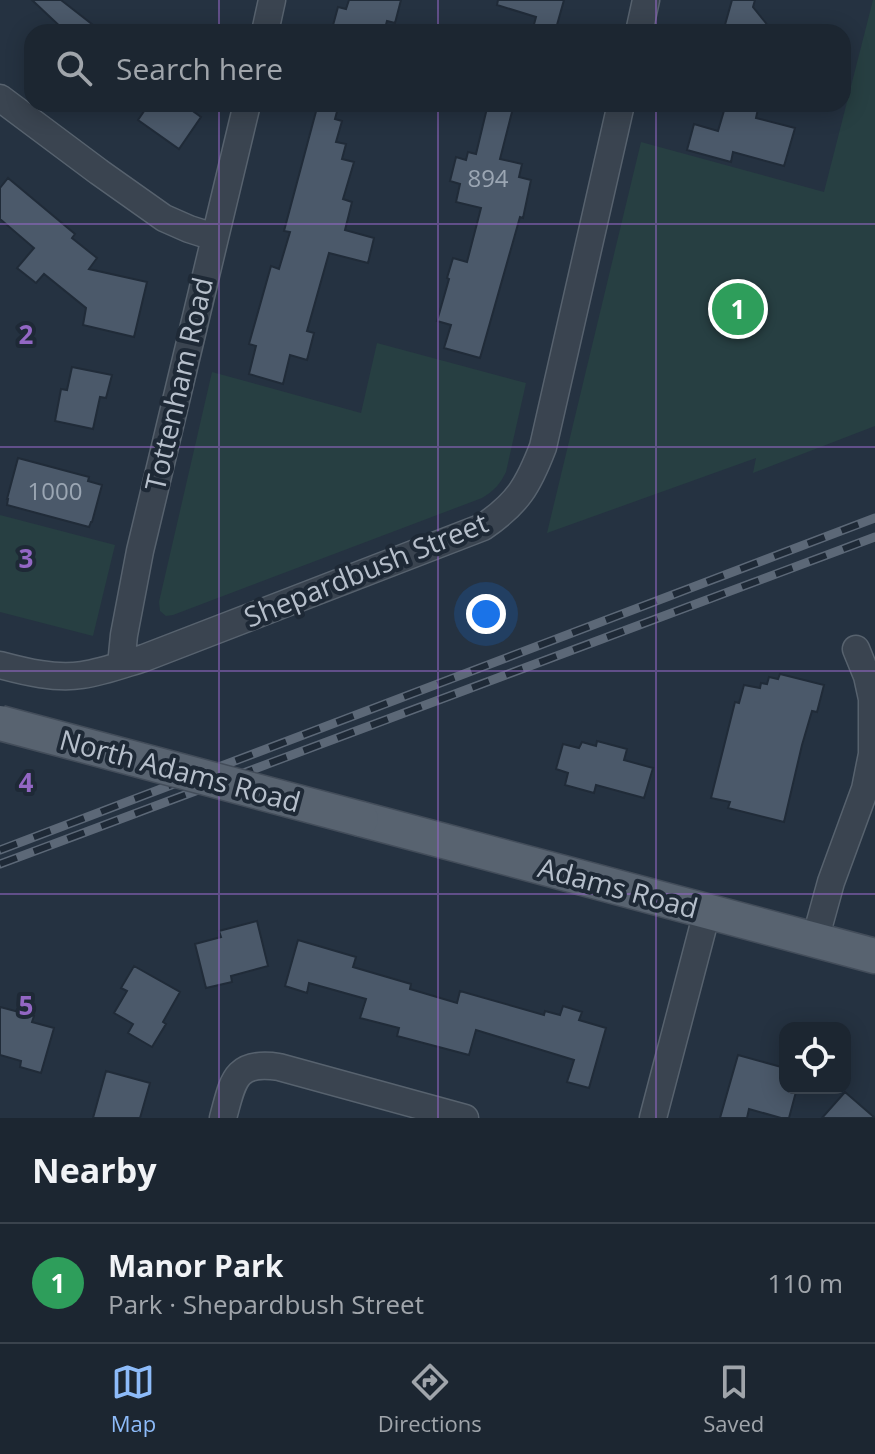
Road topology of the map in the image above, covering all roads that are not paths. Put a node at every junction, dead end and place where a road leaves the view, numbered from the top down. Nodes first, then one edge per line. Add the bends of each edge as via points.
1 (272, 0) edge
2 (646, 0) edge
3 (267, 24) edge
4 (641, 24) edge
5 (0, 98) edge
6 (245, 112) edge
7 (619, 112) edge
8 (214, 237) junction
9 (856, 649) dead end
10 (0, 665) edge
11 (121, 665) junction
12 (0, 723) edge
13 (361, 819) joint
14 (707, 912) junction
15 (815, 940) junction
16 (875, 956) edge
17 (223, 1118) edge
18 (465, 1118) edge
19 (653, 1118) edge

1 - 3 street
2 - 4 street
5 - 8 street via 164,218
6 - 8 street, Tottenham Road
7 - 11 street, Shepardbush Street via 543,447 515,501 483,527
8 - 11 street, Tottenham Road via 140,551
9 - 15 street via 872,699 872,754
10 - 11 street, Shepardbush Street via 66,676
12 - 13 main road, North Adams Road, bridge
13 - 14 main road, Adams Road
14 - 15 main road, Adams Road
14 - 19 street
15 - 16 main road, Adams Road
17 - 18 street via 237,1076 265,1065

